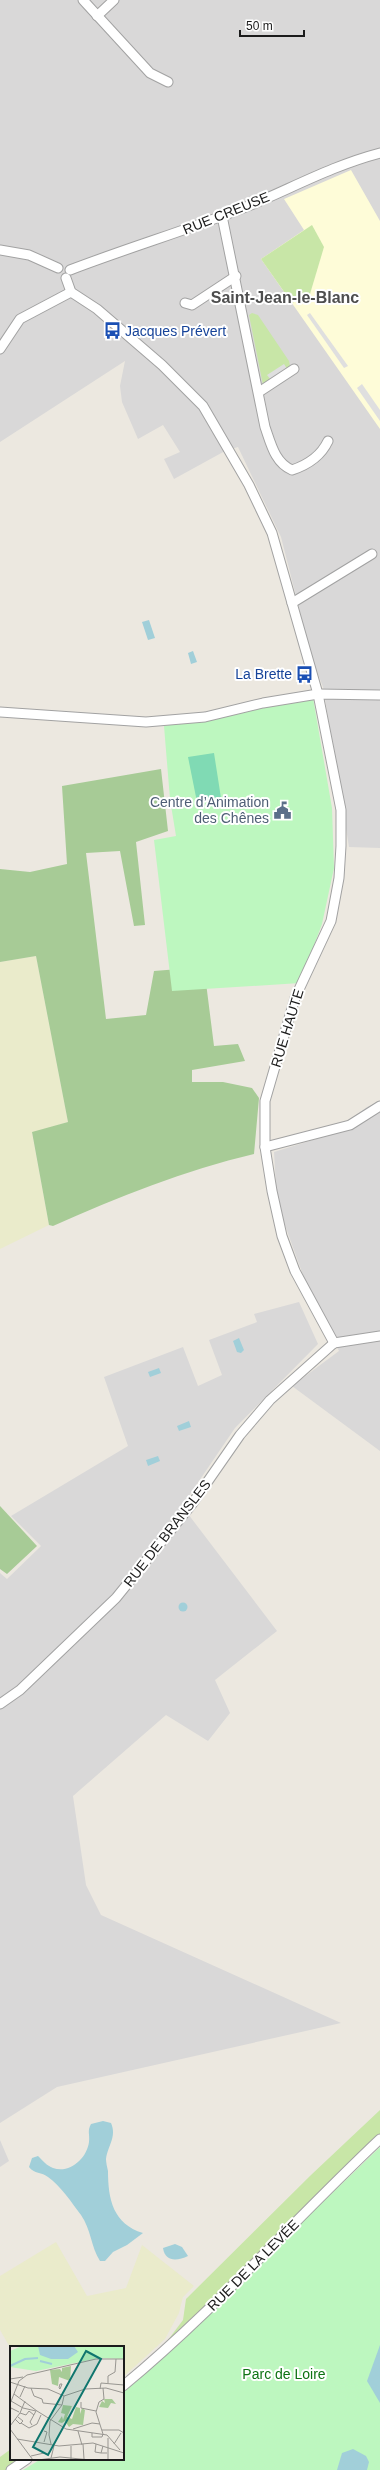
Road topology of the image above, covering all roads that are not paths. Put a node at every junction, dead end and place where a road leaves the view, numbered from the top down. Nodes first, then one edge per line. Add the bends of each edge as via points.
1 (83, 0) edge
2 (114, 0) edge
3 (97, 16) junction
4 (168, 82) dead end
5 (380, 153) edge
6 (222, 216) junction
7 (0, 250) edge
8 (68, 274) junction
9 (236, 276) junction
10 (71, 292) junction
11 (185, 303) dead end
12 (0, 349) edge
13 (294, 369) dead end
14 (259, 392) junction
15 (328, 441) dead end
16 (372, 554) dead end
17 (292, 603) junction
18 (318, 694) junction
19 (380, 695) edge
20 (0, 712) edge
21 (380, 1106) edge
22 (265, 1147) junction
23 (380, 1336) edge
24 (334, 1343) junction
25 (0, 1704) edge
26 (380, 2139) edge
27 (124, 2385) edge
28 (26, 2460) edge
29 (11, 2470) edge

1 - 3 street
2 - 3 street
3 - 4 street via 150,73
5 - 6 street, RUE CREUSE via 341,164
6 - 8 street, RUE CREUSE
6 - 9 street
7 - 8 street via 29,254 58,268 58,276
8 - 10 street
9 - 11 street via 192,305
9 - 14 street
10 - 12 street via 20,318
10 - 17 street, RUE HAUTE via 96,309 162,365 203,406 249,484 272,534
13 - 14 street
14 - 15 street via 265,427 273,452 285,467 292,470 302,467 323,452
16 - 17 street
17 - 18 street, RUE HAUTE
18 - 19 street
18 - 20 street via 205,716 146,722
18 - 22 street, RUE HAUTE via 340,810 342,846 339,878 331,921 295,998 265,1101
21 - 22 street via 350,1125
22 - 24 street, RUE HAUTE via 282,1236 295,1271
23 - 24 street
24 - 25 street, RUE DE BRANSLES via 280,1389 240,1435 192,1504 116,1598 20,1690
26 - 27 street, RUE DE LA LEVÉE via 223,2296 164,2352
28 - 29 street

